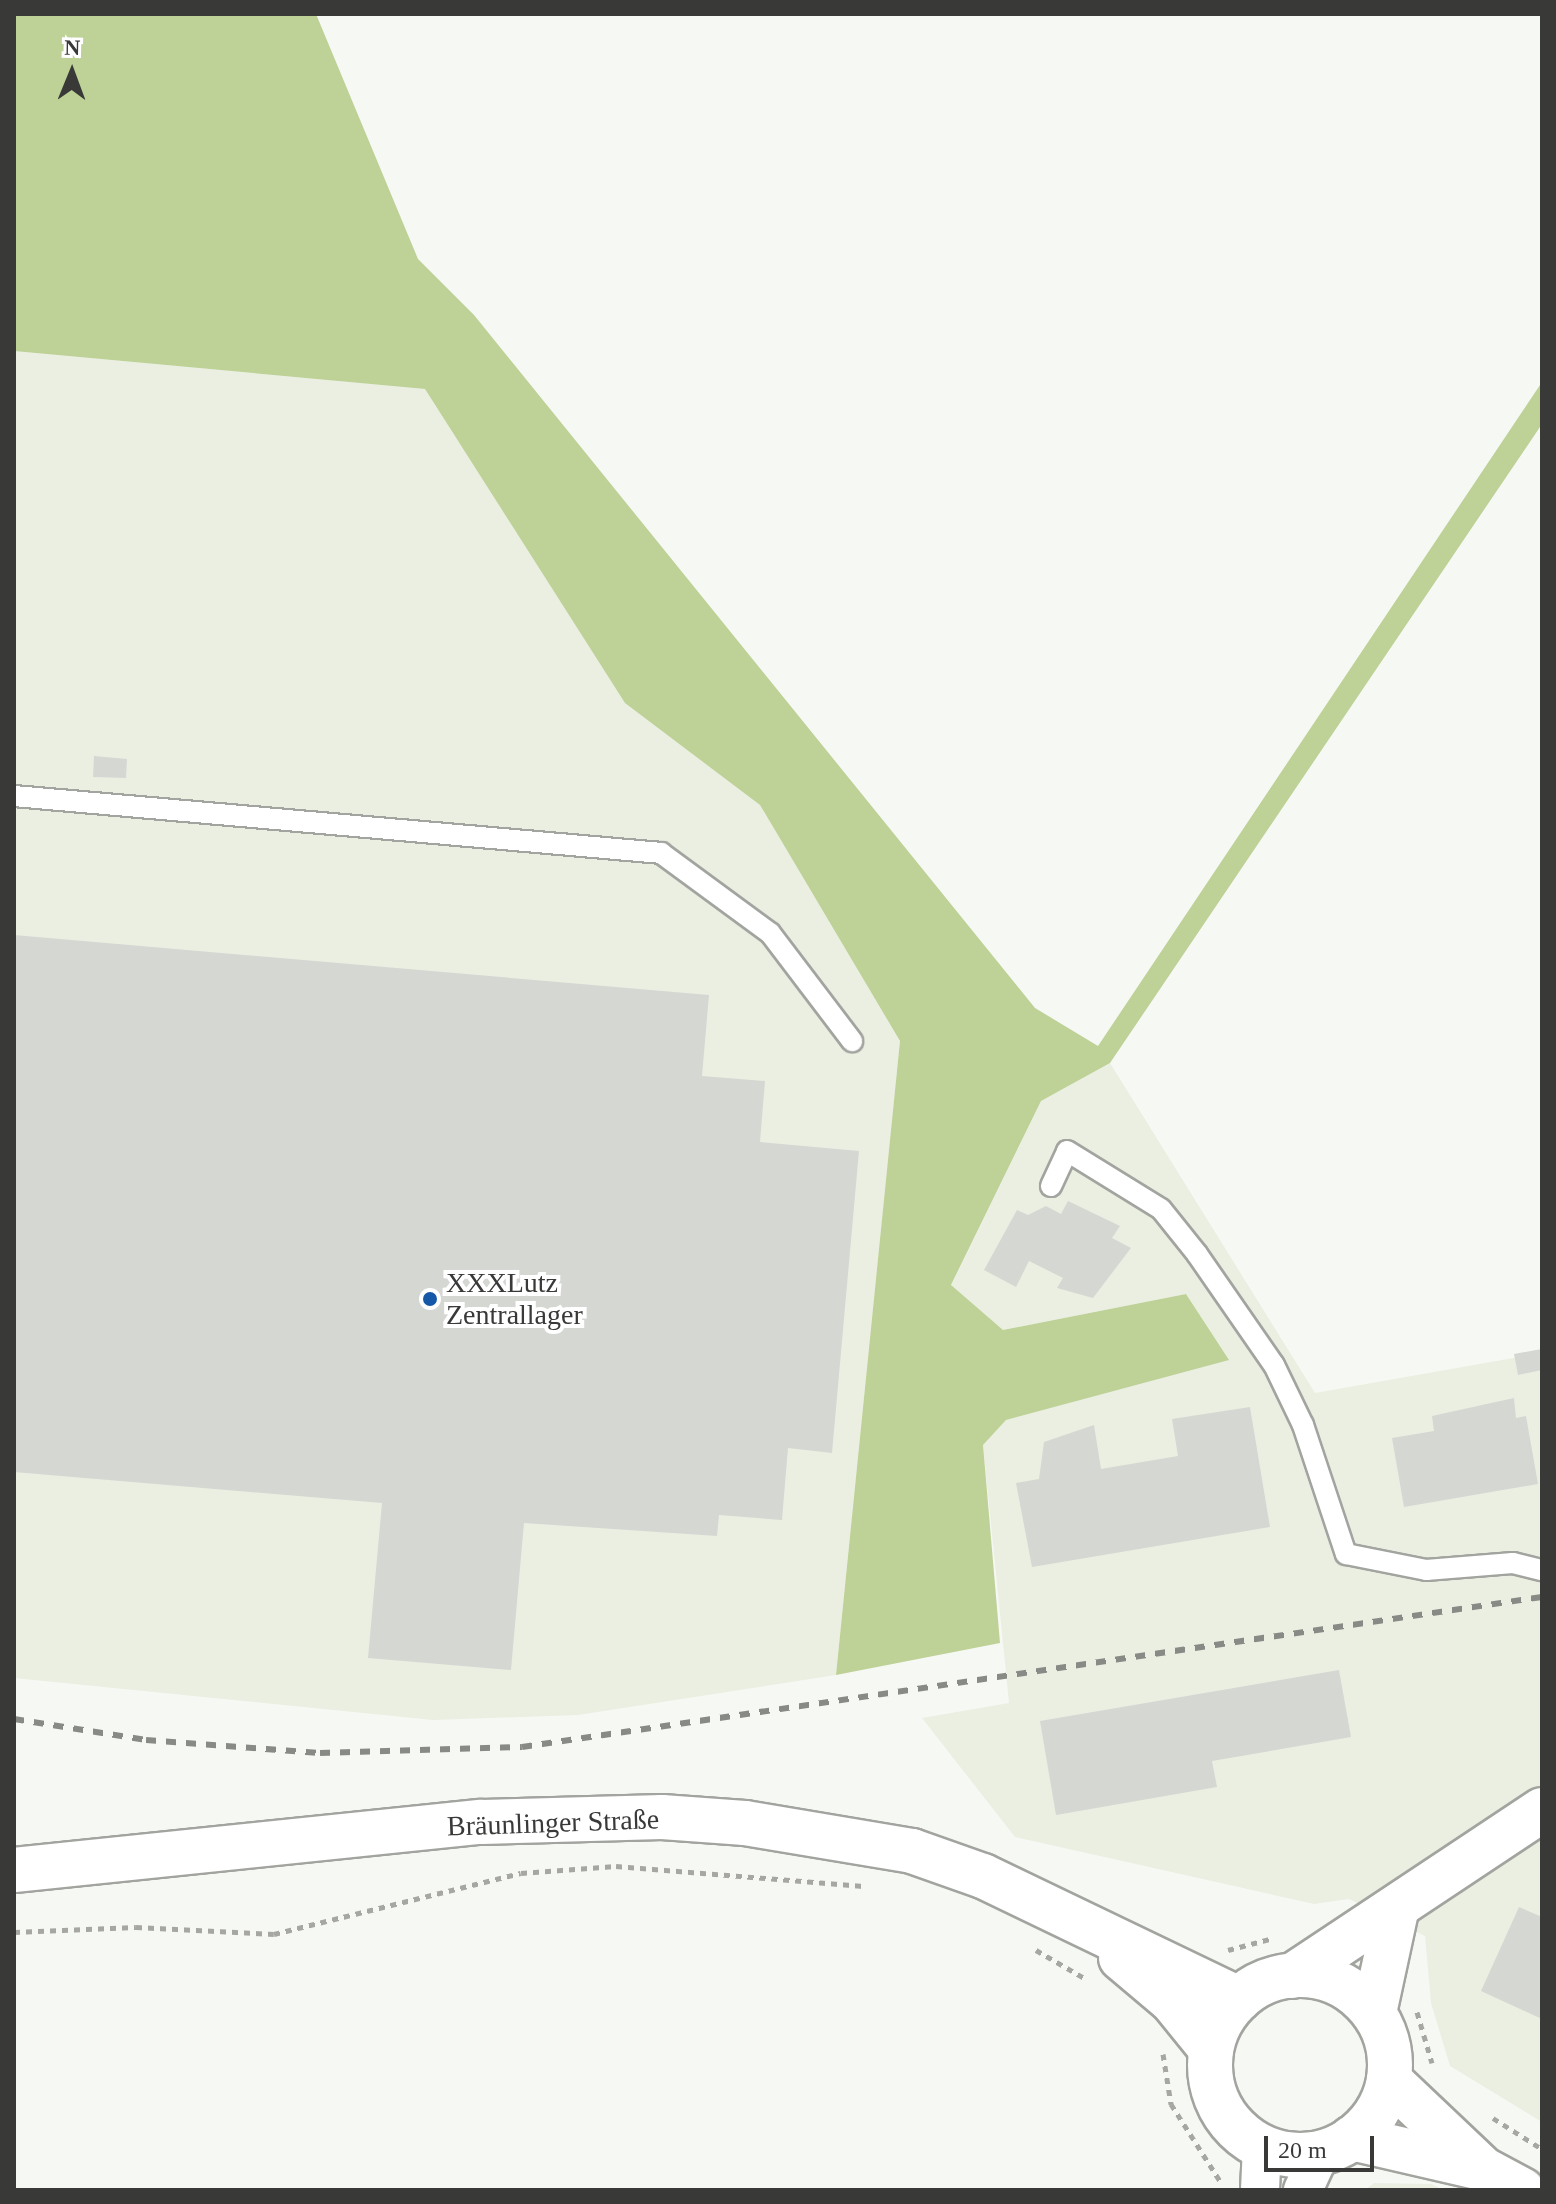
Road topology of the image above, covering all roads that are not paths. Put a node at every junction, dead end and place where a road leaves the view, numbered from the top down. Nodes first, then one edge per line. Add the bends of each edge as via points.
1 (14, 796) edge
2 (852, 1041) dead end
3 (1051, 1186) dead end
4 (1542, 1570) edge
5 (1542, 1810) edge
6 (14, 1870) edge
7 (1397, 1907) junction
8 (1077, 1922) junction
9 (1292, 1976) junction
10 (1239, 1999) junction
11 (1374, 2013) junction
12 (1211, 2049) junction
13 (1389, 2080) junction
14 (1262, 2146) junction
15 (1325, 2160) edge
16 (1481, 2168) junction
17 (1260, 2190) edge
18 (1522, 2190) edge

1 - 2 lane via 661,853 770,933
3 - 4 lane via 1067,1151 1161,1209 1280,1377 1346,1554 1426,1570 1513,1563
5 - 7 main road
6 - 8 main road, Bräunlinger Straße via 482,1822 662,1817 912,1851
7 - 9 main road
7 - 11 main road
8 - 10 main road
8 - 12 main road via 1172,2001
9 - 10 main road
9 - 11 main road via 1338,1984
10 - 12 main road
11 - 13 main road via 1388,2045
12 - 14 main road via 1220,2107
13 - 15 main road via 1376,2113
13 - 16 main road
14 - 15 main road
14 - 17 street
15 - 16 main road
16 - 18 main road

